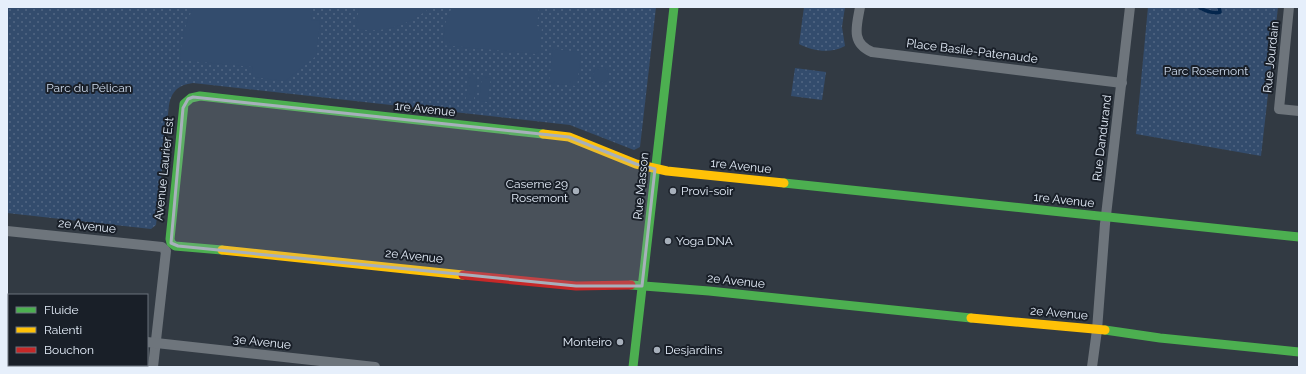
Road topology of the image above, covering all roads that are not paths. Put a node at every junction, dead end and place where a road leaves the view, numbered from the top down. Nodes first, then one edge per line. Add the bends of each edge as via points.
1 (674, 7) edge
2 (860, 7) edge
3 (1130, 7) edge
4 (1289, 7) edge
5 (1122, 83) junction
6 (188, 99) joint
7 (1299, 111) edge
8 (655, 169) junction
9 (1106, 216) junction
10 (7, 231) edge
11 (1299, 237) edge
12 (168, 246) junction
13 (642, 286) junction
14 (1097, 330) junction
15 (151, 343) edge
16 (1299, 352) edge
17 (153, 367) edge
18 (375, 367) edge
19 (633, 367) edge
20 (1092, 367) edge

1 - 8 street, Rue Masson
2 - 5 street, Place Basile-Patenaude via 857,37 863,47 872,52
3 - 5 street, Rue Dandurand
4 - 7 street, Rue Jourdain via 1279,109
5 - 9 street, Rue Dandurand
6 - 8 street, 1re Avenue via 200,96 569,137
6 - 12 street, Avenue Laurier Est via 183,108
8 - 9 street, 1re Avenue
8 - 13 street, Rue Masson
9 - 11 street, 1re Avenue
9 - 14 street, Rue Dandurand
10 - 12 street, 2e Avenue
12 - 13 street, 2e Avenue via 576,286
12 - 15 street, Avenue Laurier Est
13 - 14 street, 2e Avenue
13 - 19 street, Rue Masson
14 - 16 street, 2e Avenue
14 - 20 street, Rue Dandurand
15 - 17 street, Avenue Laurier Est
15 - 18 street, 3e Avenue

